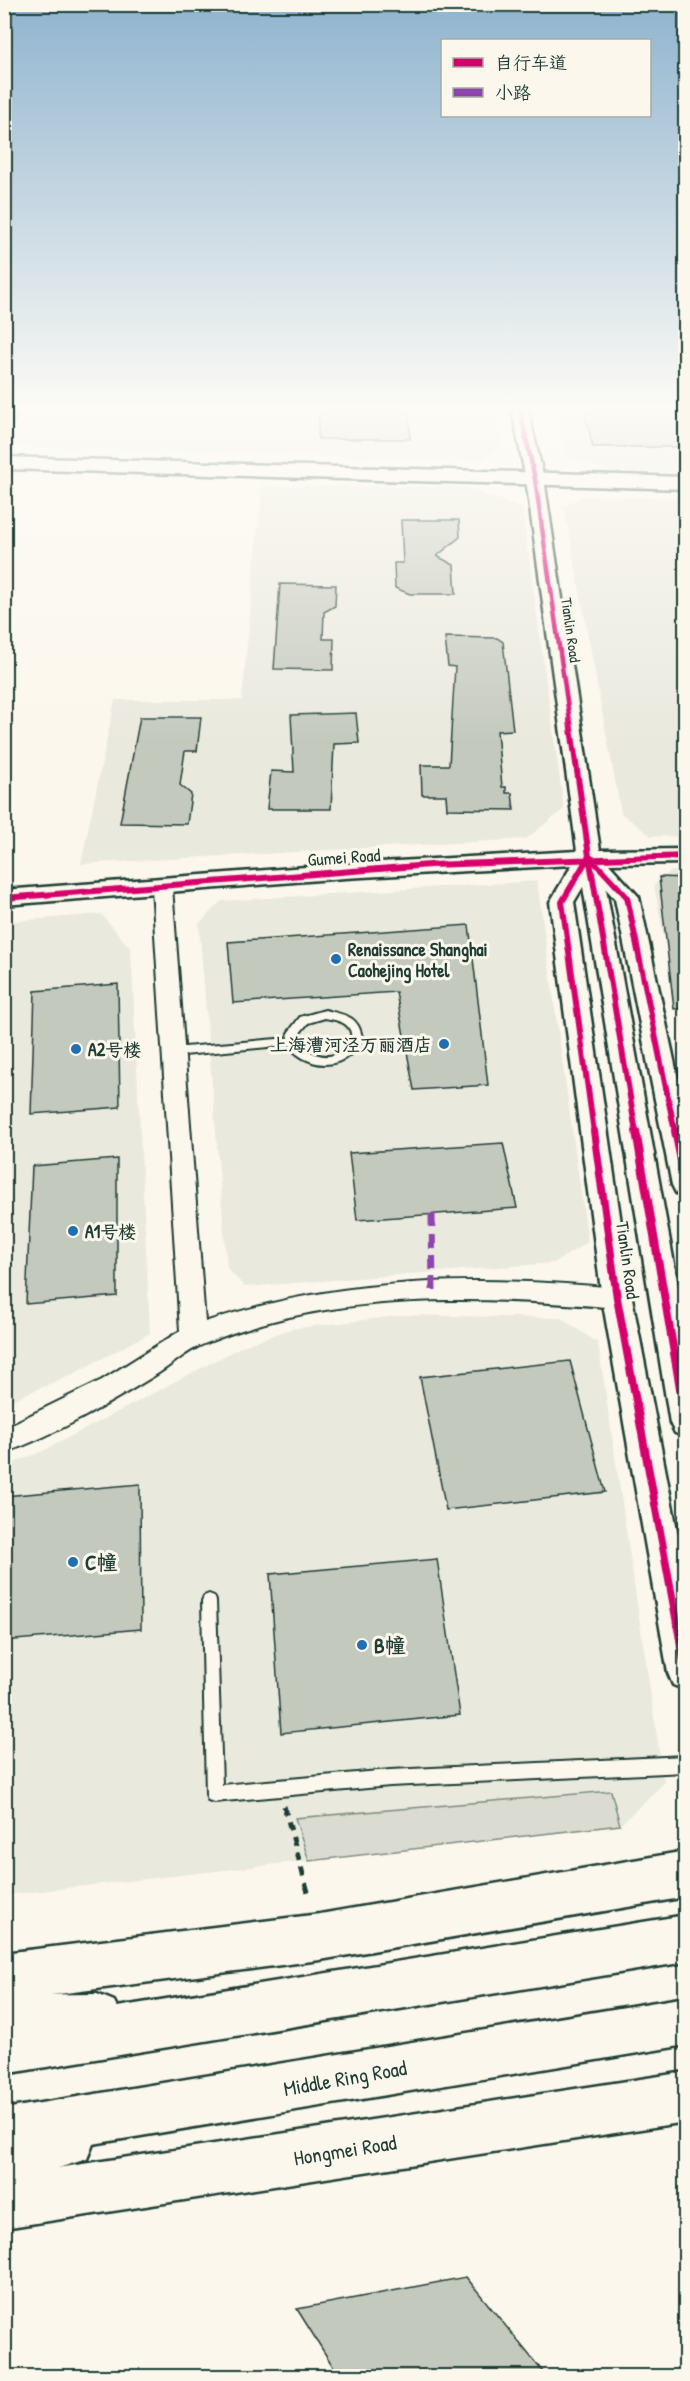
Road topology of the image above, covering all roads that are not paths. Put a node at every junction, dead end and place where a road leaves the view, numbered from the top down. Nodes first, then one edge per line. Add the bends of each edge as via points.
1 (541, 521) edge
2 (589, 856) junction
3 (686, 856) edge
4 (162, 887) junction
5 (4, 898) edge
6 (293, 1041) junction
7 (173, 1052) junction
8 (686, 1185) edge
9 (617, 1298) junction
10 (193, 1337) junction
11 (686, 1423) edge
12 (4, 1441) edge
13 (674, 1548) edge
14 (209, 1601) dead end
15 (686, 1673) edge
16 (686, 1764) edge
17 (681, 1870) edge
18 (686, 1938) edge
19 (4, 1977) edge
20 (200, 2017) junction
21 (4, 2019) edge
22 (686, 2021) edge
23 (4, 2050) edge
24 (206, 2102) junction
25 (674, 2108) edge
26 (4, 2134) edge
27 (4, 2160) edge
28 (4, 2202) edge

1 - 2 street, Tianlin Road
2 - 3 street, Gumei Road
2 - 4 street, Gumei Road
2 - 8 street via 627,897
2 - 9 street, Tianlin Road via 562,902
2 - 11 street, Tianlin Road
4 - 5 street, Gumei Road
4 - 7 street
6 - 6 lane via 304,1055 326,1060 353,1050 358,1036 352,1023 325,1014 304,1020 297,1026
6 - 7 lane
7 - 10 street
9 - 10 street via 548,1290 433,1290 276,1310
9 - 13 street, Tianlin Road
10 - 12 street via 57,1419
13 - 15 street, Tianlin Road
14 - 16 lane via 214,1794 279,1786
17 - 19 main road via 320,1937
18 - 20 main road
20 - 21 main road
20 - 23 main road
22 - 24 main road, Middle Ring Road
24 - 26 main road, Middle Ring Road
24 - 27 main road
25 - 28 main road, Hongmei Road

